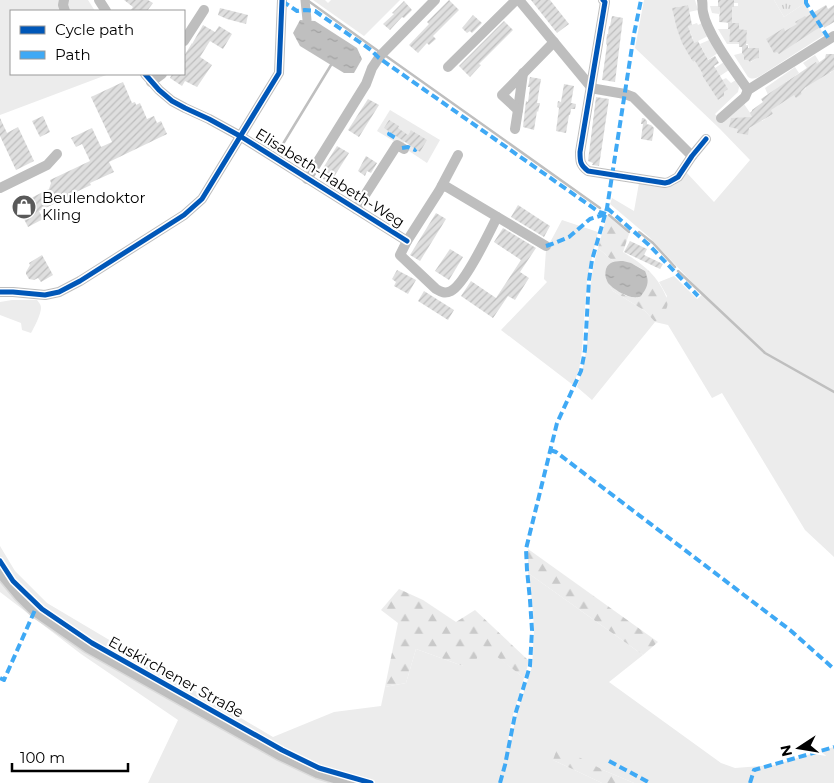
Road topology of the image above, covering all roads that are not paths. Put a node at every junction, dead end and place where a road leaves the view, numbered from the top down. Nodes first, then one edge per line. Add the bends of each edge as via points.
1 (282, 0) edge
2 (435, 0) edge
3 (517, 0) edge
4 (603, 0) edge
5 (702, 0) edge
6 (204, 10) dead end
7 (834, 36) edge
8 (185, 39) edge
9 (554, 42) junction
10 (448, 67) dead end
11 (523, 73) junction
12 (148, 78) edge
13 (591, 87) junction
14 (748, 90) junction
15 (518, 110) junction
16 (722, 118) dead end
17 (515, 129) dead end
18 (240, 136) junction
19 (706, 139) dead end
20 (404, 149) dead end
21 (57, 154) dead end
22 (458, 155) dead end
23 (692, 156) junction
24 (307, 179) junction
25 (442, 186) junction
26 (0, 188) edge
27 (356, 209) junction
28 (497, 217) junction
29 (406, 241) junction
30 (546, 246) dead end
31 (0, 292) edge
32 (0, 571) edge
33 (354, 783) edge

1 - 18 street via 279,73
2 - 24 street via 380,56
3 - 9 street
3 - 10 street
4 - 13 street
5 - 14 street via 714,38
6 - 8 street
7 - 14 street
9 - 11 street
9 - 13 street
11 - 15 street
11 - 15 street via 502,95
12 - 18 street, Elisabeth-Habeth-Weg via 172,101
13 - 23 street via 633,97
13 - 23 street via 580,152 582,166 588,171 664,183 678,177
14 - 16 street via 745,97
15 - 17 street
18 - 24 street, Elisabeth-Habeth-Weg
18 - 31 street via 202,199 184,215 59,292 44,295
19 - 23 street
20 - 27 street, Elisabeth-Habeth-Weg via 397,145
21 - 26 street via 47,165
22 - 25 street, Elisabeth-Habeth-Weg
24 - 27 street, Elisabeth-Habeth-Weg
25 - 28 street
25 - 29 street, Elisabeth-Habeth-Weg
27 - 29 street, Elisabeth-Habeth-Weg
28 - 29 street, Elisabeth-Habeth-Weg via 470,267 455,288 446,292 436,289 400,255
28 - 30 street
32 - 33 main road, Euskirchener Straße via 35,610 89,648 280,754 318,772

